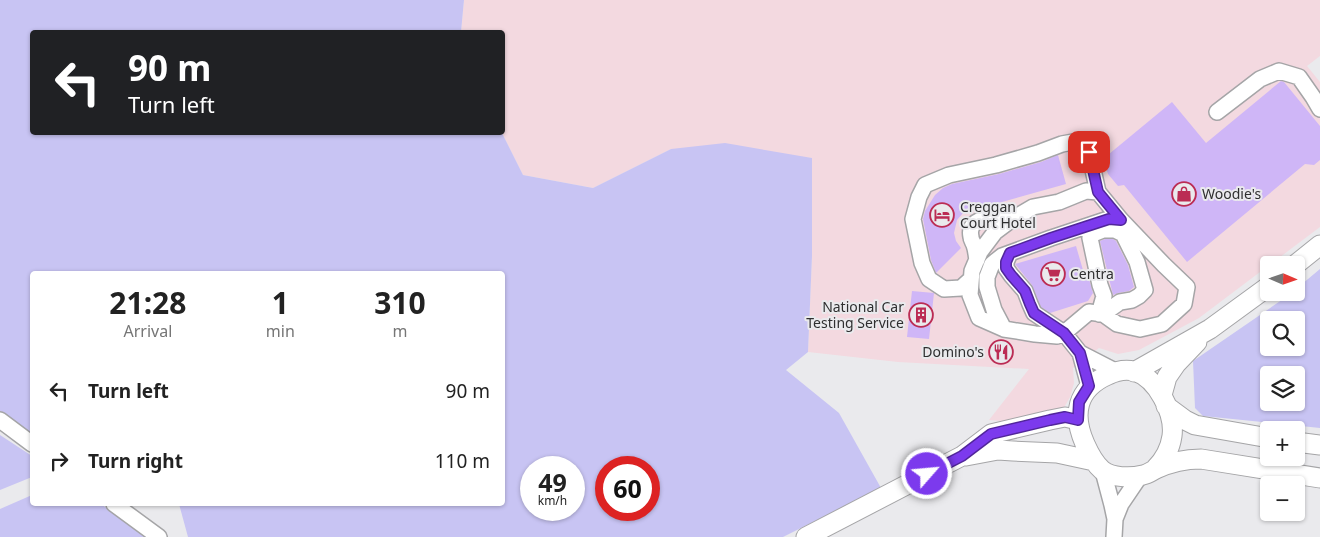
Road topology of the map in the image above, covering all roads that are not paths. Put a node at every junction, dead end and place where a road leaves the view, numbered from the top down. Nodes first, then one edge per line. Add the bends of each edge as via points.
1 (1320, 109) edge
2 (1217, 112) dead end
3 (1098, 192) junction
4 (1014, 218) junction
5 (1121, 220) junction
6 (1320, 246) edge
7 (1010, 253) junction
8 (1305, 258) edge
9 (976, 260) junction
10 (971, 279) junction
11 (1260, 293) edge
12 (1101, 314) junction
13 (1004, 329) junction
14 (1210, 329) junction
15 (1064, 333) junction
16 (1080, 353) junction
17 (1125, 372) junction
18 (1089, 386) junction
19 (1164, 400) junction
20 (0, 420) edge
21 (1078, 420) junction
22 (1260, 436) edge
23 (30, 442) edge
24 (1305, 443) edge
25 (1320, 445) edge
26 (962, 456) junction
27 (1099, 466) junction
28 (1147, 473) junction
29 (1320, 478) edge
30 (117, 506) edge
31 (1115, 519) junction
32 (159, 537) edge
33 (806, 537) edge
34 (1114, 537) edge

1 - 2 street via 1299,77 1279,72 1260,79
3 - 4 street via 1086,191 1059,202 1033,207
3 - 5 street
3 - 10 street via 1089,152 1073,142 1005,163 949,175 925,185 913,219 922,263 929,279 944,289 961,288
4 - 9 street via 995,232
4 - 9 street via 987,219 971,227
5 - 7 street via 1109,219
5 - 12 street via 1187,287 1184,304 1162,324 1140,329 1117,324
6 - 8 main road
7 - 13 street via 992,264 987,277 994,310
7 - 15 street via 1006,268 1025,291 1034,313
9 - 10 street
10 - 13 street via 970,295 979,318
11 - 14 main road
12 - 12 street via 1120,302 1132,300 1145,290 1129,245 1123,234 1115,230 1103,230 1090,238 1104,296
12 - 15 street via 1088,312
13 - 15 street via 1057,336
14 - 17 main road
14 - 19 main road via 1167,377
15 - 16 street
16 - 17 street
16 - 18 street
17 - 18 main road via 1100,378
17 - 19 main road via 1145,378
18 - 21 main road via 1079,402
19 - 22 main road via 1195,425
19 - 28 main road via 1172,422 1168,453
20 - 23 street
21 - 26 main road via 1065,417 991,434
21 - 27 main road via 1086,445
24 - 25 main road
26 - 27 main road via 998,450 1057,453
26 - 33 main road
27 - 28 main road via 1125,477
27 - 31 street
28 - 29 main road via 1187,459 1201,459
28 - 31 street via 1121,504
30 - 32 street
31 - 34 street

